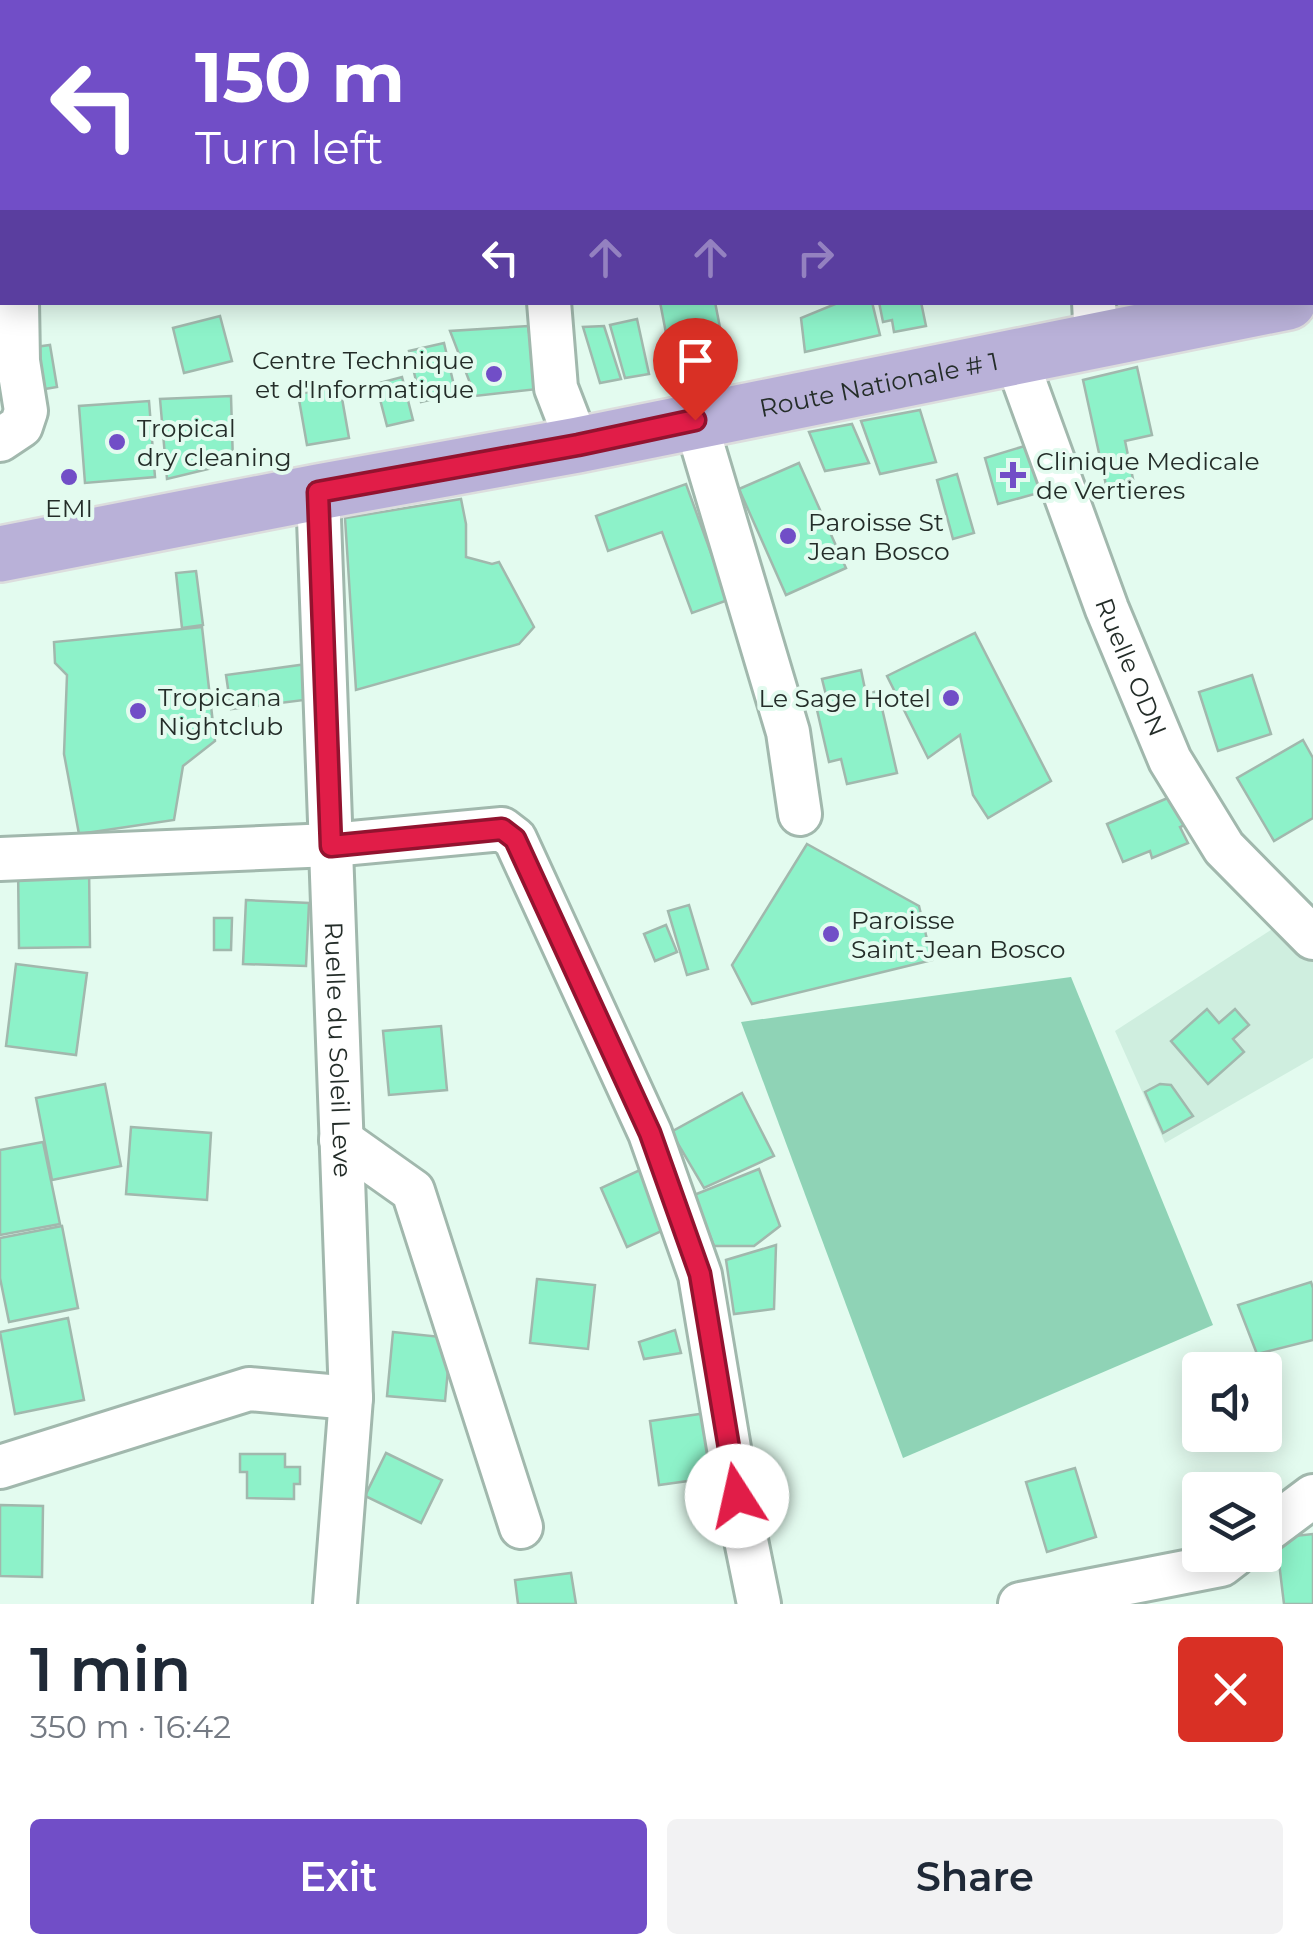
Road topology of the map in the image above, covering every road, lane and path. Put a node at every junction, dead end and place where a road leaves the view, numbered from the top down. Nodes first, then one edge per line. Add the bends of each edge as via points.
1 (17, 305) edge
2 (549, 305) edge
3 (1258, 305) edge
4 (1095, 321) edge
5 (1015, 356) junction
6 (695, 420) junction
7 (0, 440) edge
8 (578, 445) junction
9 (318, 492) junction
10 (0, 554) edge
11 (800, 814) dead end
12 (331, 846) junction
13 (0, 859) edge
14 (1313, 938) edge
15 (342, 1140) junction
16 (350, 1398) junction
17 (0, 1467) edge
18 (1313, 1496) edge
19 (1282, 1519) edge
20 (521, 1527) dead end
21 (1185, 1572) edge
22 (335, 1604) edge
23 (759, 1604) edge
24 (1020, 1604) edge

1 - 7 street via 26,411 21,426
2 - 8 street via 556,388
3 - 4 main road, Route Nationale # 1
4 - 5 main road, Route Nationale # 1
5 - 6 main road, Route Nationale # 1
5 - 14 street, Ruelle ODN via 1170,760 1224,848
6 - 8 main road, Route Nationale # 1
6 - 11 street via 788,732
8 - 9 main road, Route Nationale # 1
9 - 10 main road, Route Nationale # 1
9 - 12 street, Ruelle du Soleil Leve
12 - 13 street
12 - 15 street, Ruelle du Soleil Leve
12 - 23 street via 502,829 515,839 650,1133 700,1274
15 - 16 street, Ruelle du Soleil Leve
15 - 20 street via 414,1191
16 - 17 street via 249,1389
16 - 22 street, Ruelle du Soleil Leve
18 - 19 street
21 - 24 street

